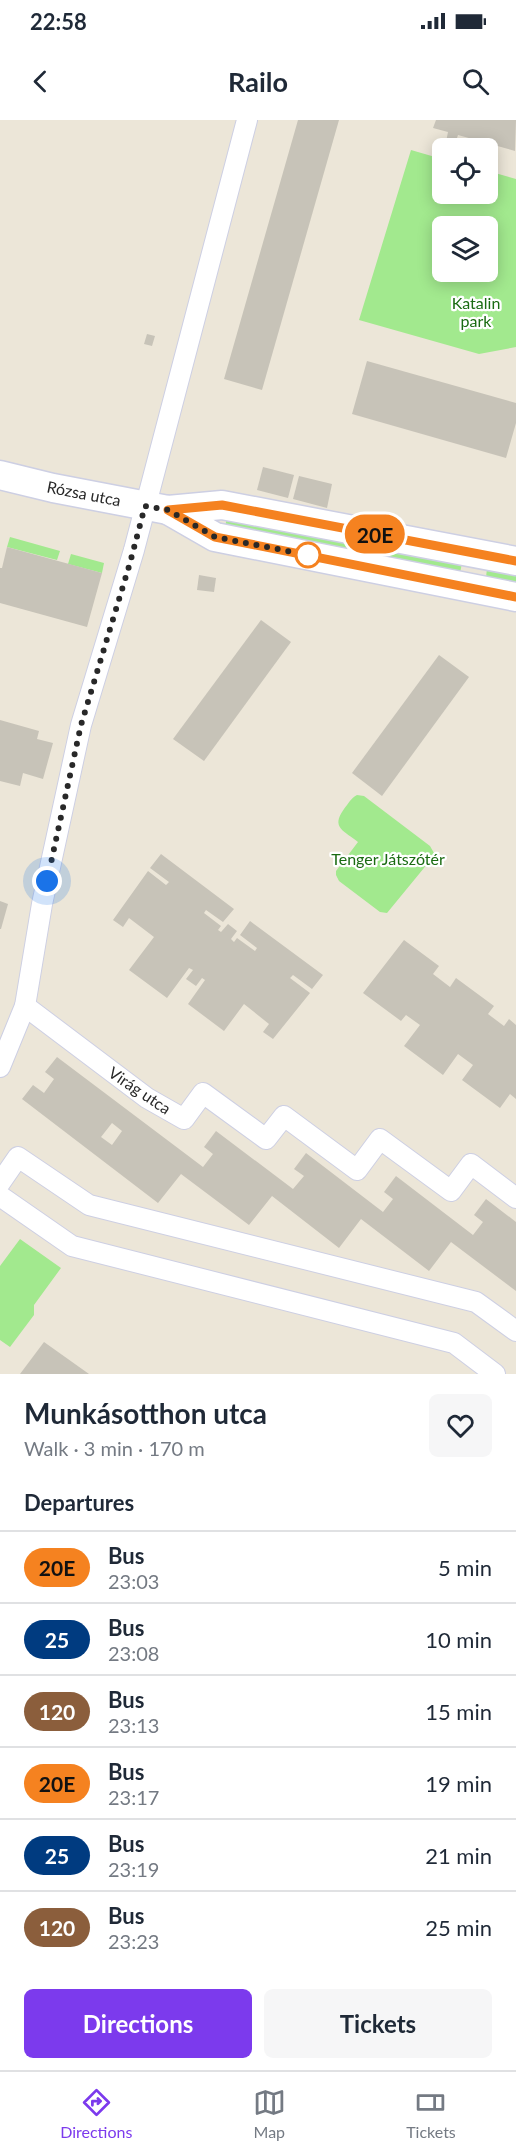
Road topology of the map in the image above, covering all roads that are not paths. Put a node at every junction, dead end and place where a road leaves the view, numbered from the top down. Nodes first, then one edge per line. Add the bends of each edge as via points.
1 (247, 120) edge
2 (0, 475) edge
3 (156, 508) junction
4 (516, 561) edge
5 (516, 597) edge
6 (25, 1006) junction
7 (0, 1067) edge
8 (0, 1183) edge
9 (0, 1196) edge
10 (516, 1198) edge
11 (516, 1331) edge
12 (495, 1374) edge

1 - 3 street
2 - 3 street, Rózsa utca
3 - 4 street, Rózsa utca via 222,505
3 - 5 street, Rózsa utca via 215,537
3 - 6 street via 130,563 81,725 42,904
6 - 7 street
6 - 10 street, Virág utca via 147,1098 184,1119 203,1093 266,1139 284,1116 357,1170 380,1139 451,1191 471,1164
8 - 11 street via 18,1157 89,1205 476,1302
9 - 12 street via 72,1246 454,1343

